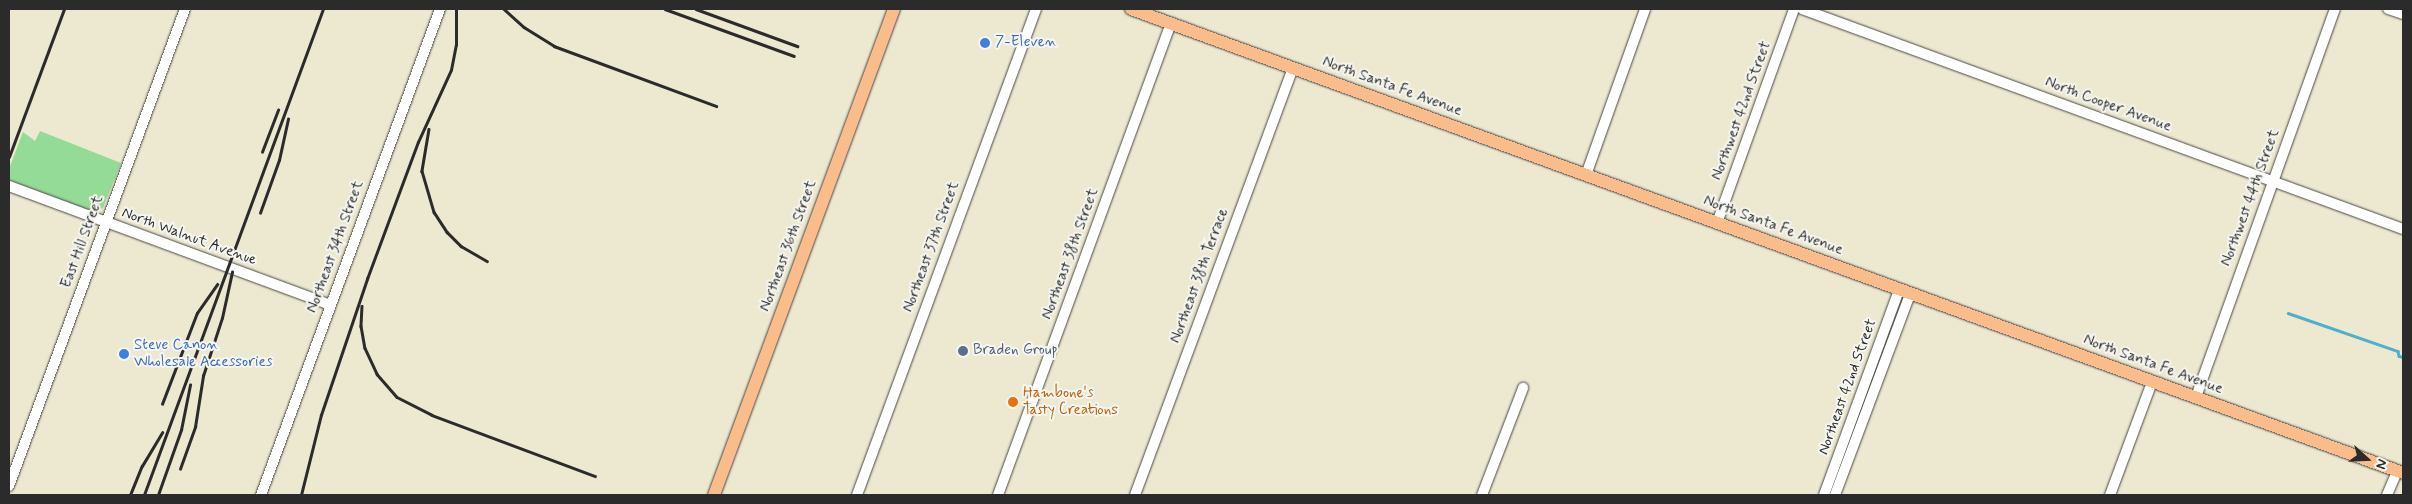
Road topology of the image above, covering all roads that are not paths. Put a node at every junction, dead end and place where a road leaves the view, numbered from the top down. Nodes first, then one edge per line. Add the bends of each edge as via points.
1 (185, 9) edge
2 (440, 9) edge
3 (894, 9) edge
4 (1036, 9) edge
5 (1131, 9) edge
6 (1646, 9) edge
7 (1794, 9) edge
8 (1802, 9) edge
9 (2335, 9) edge
10 (2388, 9) edge
11 (2403, 14) edge
12 (1171, 23) junction
13 (1293, 68) junction
14 (1586, 175) junction
15 (2273, 182) junction
16 (9, 186) edge
17 (106, 222) junction
18 (1718, 223) junction
19 (2403, 229) edge
20 (1905, 292) junction
21 (331, 305) junction
22 (2152, 382) junction
23 (1523, 388) dead end
24 (2196, 398) junction
25 (2400, 472) edge
26 (9, 486) edge
27 (261, 495) edge
28 (714, 495) edge
29 (857, 495) edge
30 (998, 495) edge
31 (1135, 495) edge
32 (1482, 495) edge
33 (1824, 495) edge
34 (1835, 495) edge
35 (2110, 495) edge
36 (2388, 495) edge

1 - 17 street, East Hill Street
2 - 21 street, Northeast 34th Street
3 - 28 main road, Northeast 36th Street
4 - 29 street, Northeast 37th Street
5 - 12 main road, North Santa Fe Avenue
6 - 14 street
7 - 18 street, Northwest 42nd Street
8 - 15 street, North Cooper Avenue
9 - 15 street, Northwest 44th Street
10 - 11 street
12 - 13 main road, North Santa Fe Avenue
12 - 30 street, Northeast 38th Street
13 - 14 main road, North Santa Fe Avenue
13 - 31 street, Northeast 38th Terrace
14 - 18 main road, North Santa Fe Avenue
15 - 19 street, North Cooper Avenue
15 - 24 street, Northwest 44th Street
16 - 17 street, North Walnut Avenue
17 - 21 street, North Walnut Avenue
17 - 26 street, East Hill Street
18 - 20 main road, North Santa Fe Avenue
20 - 22 main road, North Santa Fe Avenue
20 - 33 street, Northeast 42nd Street
20 - 34 street, Northeast 42nd Street
21 - 27 street, Northeast 34th Street
22 - 24 main road, North Santa Fe Avenue
22 - 35 street
23 - 32 street
24 - 25 main road, North Santa Fe Avenue
25 - 36 street

